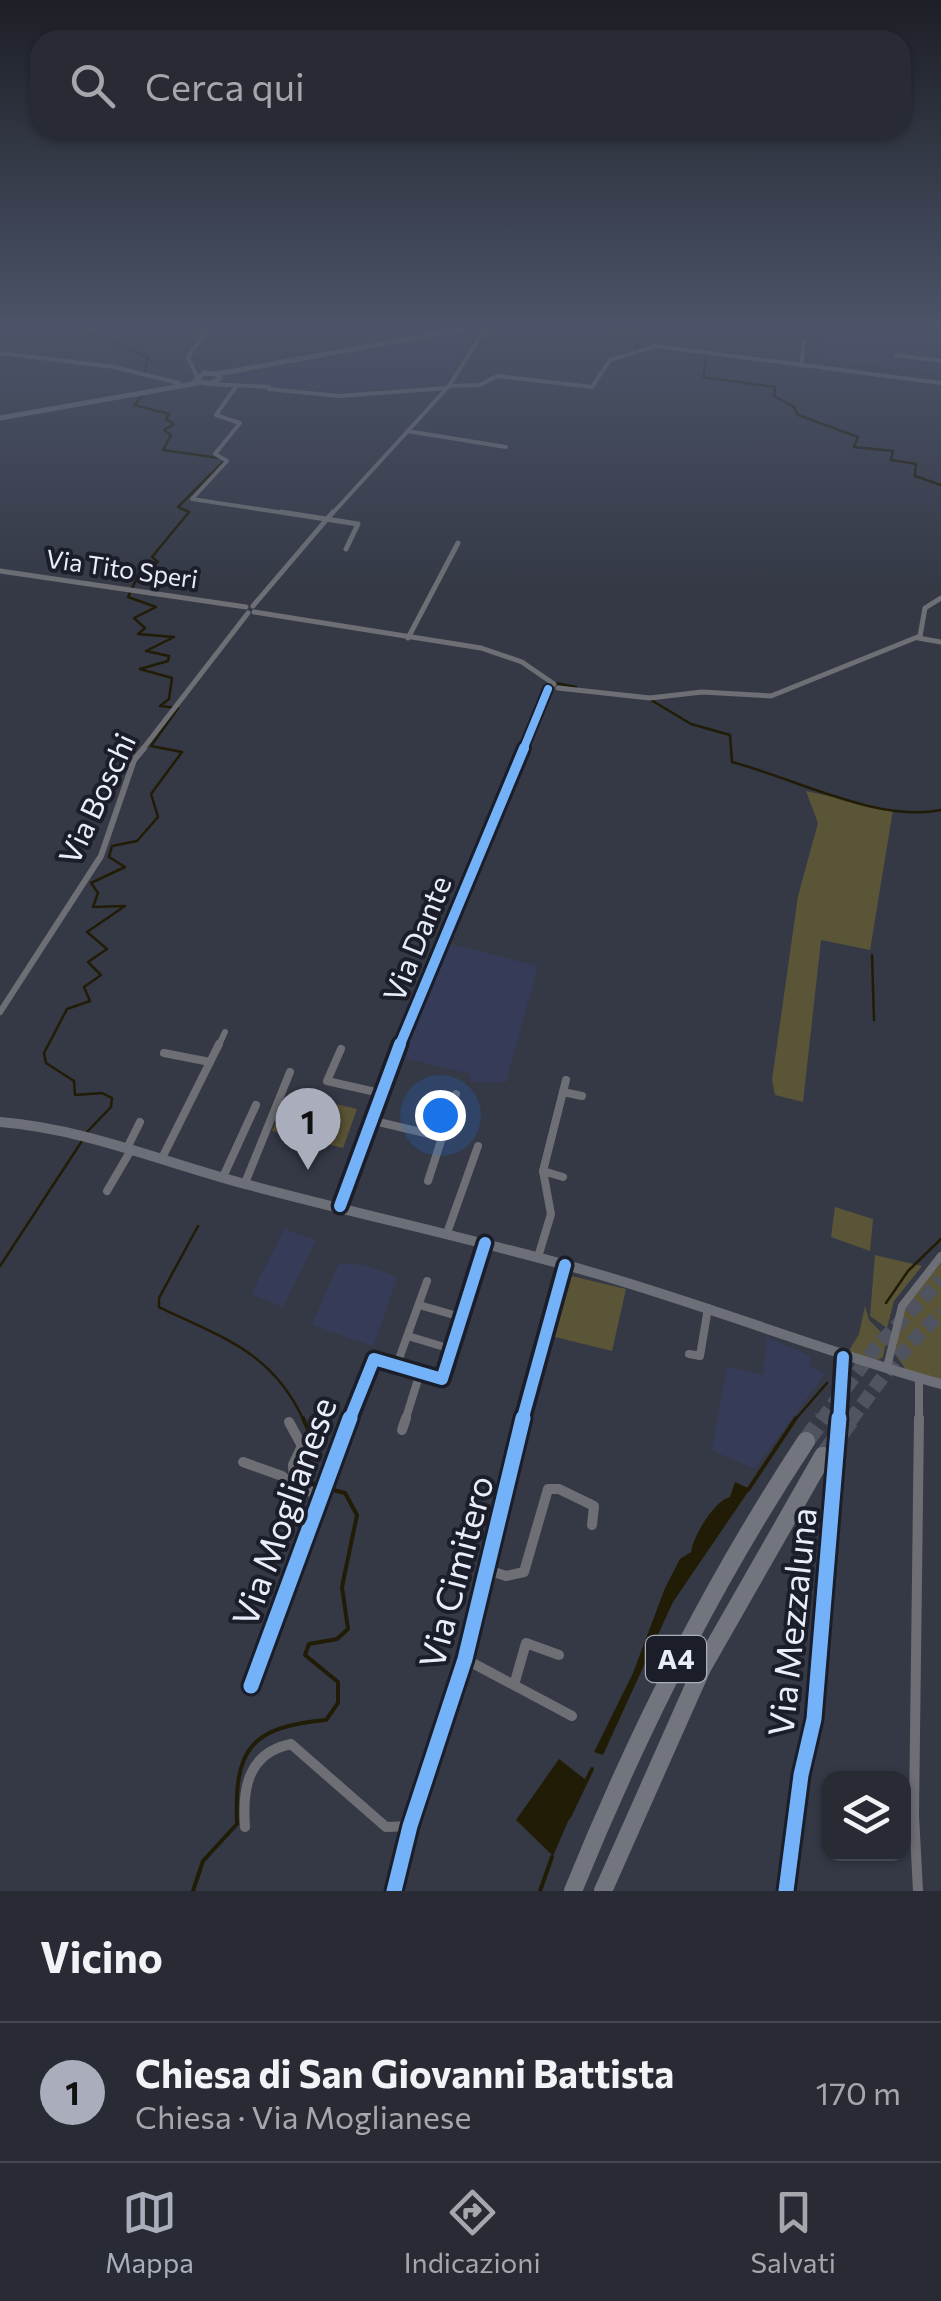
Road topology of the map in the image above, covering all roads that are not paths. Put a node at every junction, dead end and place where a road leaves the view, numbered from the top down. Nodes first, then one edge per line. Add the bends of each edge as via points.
1 (216, 415) edge
2 (420, 415) edge
3 (405, 431) junction
4 (506, 448) dead end
5 (327, 518) junction
6 (458, 543) dead end
7 (346, 549) dead end
8 (0, 571) edge
9 (941, 598) edge
10 (250, 610) junction
11 (408, 638) junction
12 (917, 638) junction
13 (941, 642) edge
14 (551, 688) junction
15 (0, 1012) edge
16 (224, 1032) dead end
17 (341, 1049) dead end
18 (164, 1054) dead end
19 (210, 1062) junction
20 (290, 1072) dead end
21 (566, 1080) dead end
22 (563, 1092) junction
23 (380, 1093) junction
24 (456, 1094) dead end
25 (582, 1096) dead end
26 (256, 1105) dead end
27 (370, 1120) junction
28 (0, 1122) edge
29 (140, 1122) dead end
30 (86, 1135) joint
31 (442, 1136) junction
32 (478, 1146) dead end
33 (129, 1148) junction
34 (162, 1158) junction
35 (543, 1171) junction
36 (563, 1176) dead end
37 (223, 1178) junction
38 (428, 1181) dead end
39 (244, 1184) junction
40 (108, 1191) dead end
41 (340, 1206) junction
42 (447, 1233) junction
43 (485, 1243) junction
44 (941, 1256) edge
45 (538, 1257) junction
46 (565, 1264) junction
47 (427, 1281) dead end
48 (419, 1304) junction
49 (708, 1307) junction
50 (461, 1317) junction
51 (408, 1336) junction
52 (441, 1346) dead end
53 (689, 1354) dead end
54 (400, 1356) dead end
55 (843, 1357) junction
56 (887, 1368) junction
57 (420, 1373) junction
58 (919, 1378) junction
59 (941, 1384) edge
60 (290, 1422) dead end
61 (402, 1430) dead end
62 (806, 1441) tunnel mouth
63 (823, 1456) tunnel mouth
64 (243, 1462) dead end
65 (322, 1495) junction
66 (592, 1525) dead end
67 (488, 1570) junction
68 (559, 1655) dead end
69 (465, 1659) junction
70 (514, 1685) junction
71 (251, 1686) dead end
72 (572, 1716) dead end
73 (410, 1826) junction
74 (244, 1827) dead end
75 (394, 1891) edge
76 (573, 1891) edge
77 (603, 1891) edge
78 (786, 1891) edge
79 (918, 1891) edge

1 - 5 street via 240,424 215,454 227,460 192,498
2 - 3 street, Via Boschi
3 - 4 street
3 - 5 street, Via Boschi
5 - 7 street via 360,526
5 - 10 street, Via Boschi
6 - 11 street
8 - 10 street, Via Tito Speri
9 - 12 street via 926,604
10 - 11 street, Via Tito Speri
10 - 15 street, Via Boschi via 134,760 101,856
11 - 14 street, Via Tito Speri via 500,654
12 - 13 street
12 - 14 street via 772,696 702,692 650,698
14 - 23 street, Via Dante
16 - 19 street
17 - 23 street via 327,1081
18 - 19 street
19 - 34 street
20 - 39 street
21 - 22 street
22 - 25 street
22 - 35 street
23 - 27 street, Via Dante
24 - 31 street
26 - 37 street
27 - 31 street
27 - 41 street, Via Dante
28 - 30 main road via 47,1124
29 - 33 street
30 - 33 main road
31 - 38 street
32 - 42 street
33 - 34 main road
33 - 40 street
34 - 37 main road
35 - 36 street
35 - 45 street via 551,1214
37 - 39 main road
39 - 41 main road
41 - 42 main road
42 - 43 main road
43 - 45 main road
43 - 50 street
44 - 56 street via 901,1302
45 - 46 main road
46 - 49 main road
46 - 67 street, Via Cimitero
47 - 48 street
48 - 50 street
48 - 51 street
49 - 53 street via 700,1356
49 - 55 main road
50 - 57 street via 442,1379
51 - 52 street
51 - 54 street
55 - 56 main road
55 - 78 street, Via Mezzaluna via 814,1720
56 - 58 main road
57 - 61 street
57 - 65 street, Via Moglianese via 374,1359
58 - 59 main road
58 - 79 street
60 - 65 street, Via Moglianese via 302,1446 294,1481
62 - 76 highway, A4 via 691,1630
63 - 77 highway, A4 via 718,1633
64 - 65 street, Via Moglianese via 282,1476 310,1497
65 - 71 street, Via Moglianese
66 - 67 street via 594,1506 559,1488 548,1490 524,1572
67 - 69 street, Via Cimitero
68 - 70 street via 526,1644
69 - 70 street, Via Cimitero
69 - 73 street, Via Cimitero
70 - 72 street, Via Cimitero
73 - 74 street via 386,1826 291,1744 262,1754 248,1774
73 - 75 street, Via Cimitero

